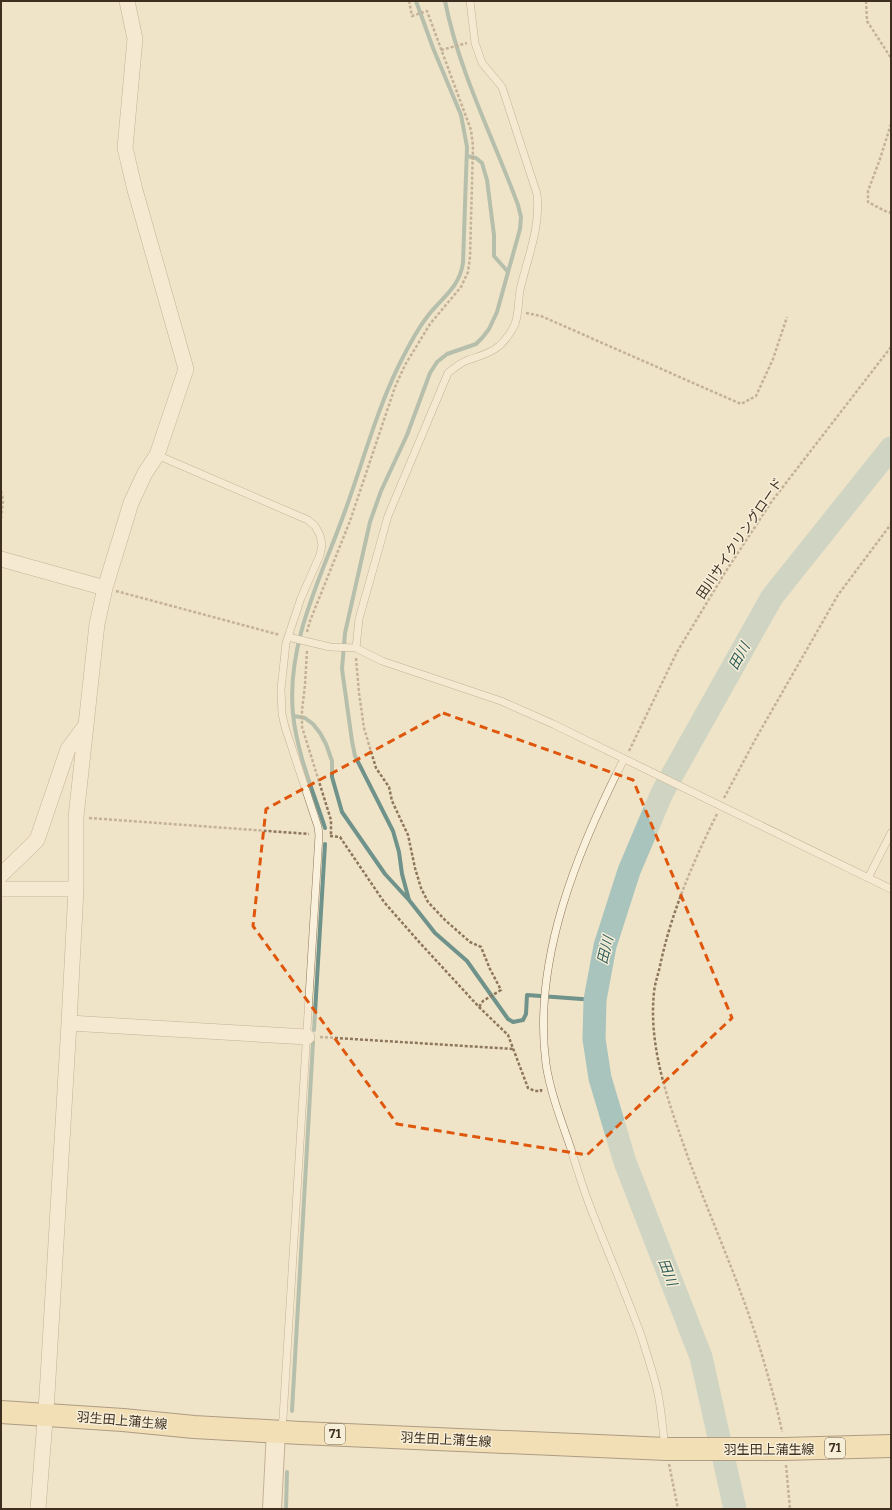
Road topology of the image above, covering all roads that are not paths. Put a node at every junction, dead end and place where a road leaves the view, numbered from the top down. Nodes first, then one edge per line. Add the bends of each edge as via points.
1 (127, 1) edge
2 (470, 1) edge
3 (157, 455) junction
4 (1, 559) edge
5 (105, 588) junction
6 (288, 637) junction
7 (356, 648) junction
8 (86, 724) junction
9 (627, 758) junction
10 (891, 833) edge
11 (1, 875) edge
12 (868, 878) junction
13 (1, 889) edge
14 (76, 889) junction
15 (891, 889) edge
16 (70, 1022) junction
17 (307, 1037) junction
18 (1, 1412) edge
19 (45, 1414) junction
20 (276, 1431) junction
21 (891, 1446) edge
22 (667, 1449) junction
23 (38, 1509) edge
24 (272, 1509) edge

1 - 3 street via 135,39 125,148 186,370
2 - 7 lane via 476,43 482,63 502,87 537,194 539,205 536,232 520,292 518,311 508,335 499,346 455,366 448,373 388,516 359,619
3 - 5 street via 130,503
3 - 6 lane via 308,520 315,526 322,545 320,555 301,598
4 - 5 street
5 - 8 street via 97,624
6 - 7 lane via 330,647
6 - 17 lane via 281,689 282,714 319,835
7 - 9 lane via 382,661 500,701
8 - 11 street via 68,749 36,840
8 - 14 street via 76,817
9 - 12 lane via 718,806
9 - 22 lane via 608,791 586,839 558,920 546,981 546,1064 590,1209 637,1324 648,1358 657,1388
10 - 12 lane
12 - 15 lane
13 - 14 street
14 - 16 street
16 - 17 street
16 - 19 street
17 - 20 lane via 283,1418
18 - 19 main road, 羽生田上蒲生線 / 71
19 - 20 main road, 羽生田上蒲生線 / 71 via 194,1427
19 - 23 street
20 - 22 main road, 羽生田上蒲生線 / 71
20 - 24 street
21 - 22 main road, 羽生田上蒲生線 / 71

